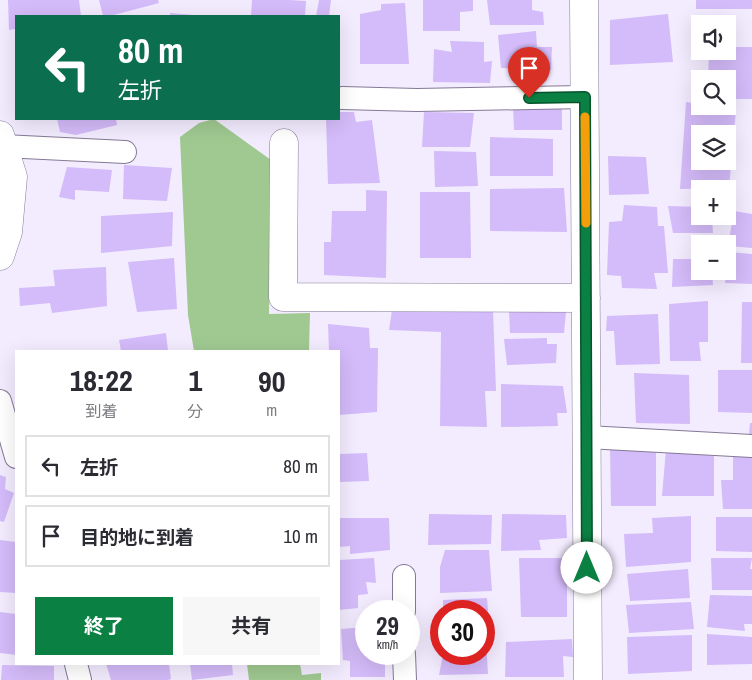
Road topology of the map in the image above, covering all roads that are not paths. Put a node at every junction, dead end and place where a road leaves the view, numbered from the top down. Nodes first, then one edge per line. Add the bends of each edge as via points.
1 (584, 0) edge
2 (585, 97) junction
3 (342, 98) dead end
4 (2, 140) edge
5 (284, 143) dead end
6 (124, 152) dead end
7 (0, 256) edge
8 (586, 298) junction
9 (0, 401) edge
10 (587, 437) junction
11 (752, 446) edge
12 (15, 453) edge
13 (404, 576) dead end
14 (404, 600) edge
15 (76, 665) edge
16 (404, 665) edge
17 (80, 680) edge
18 (405, 680) edge
19 (588, 680) edge

1 - 2 street
2 - 3 lane
2 - 8 street
4 - 6 lane
4 - 7 street via 13,178 8,232
5 - 8 street via 283,297
8 - 10 street
9 - 12 lane
10 - 11 lane
10 - 19 street
13 - 14 lane
15 - 17 lane
16 - 18 lane

